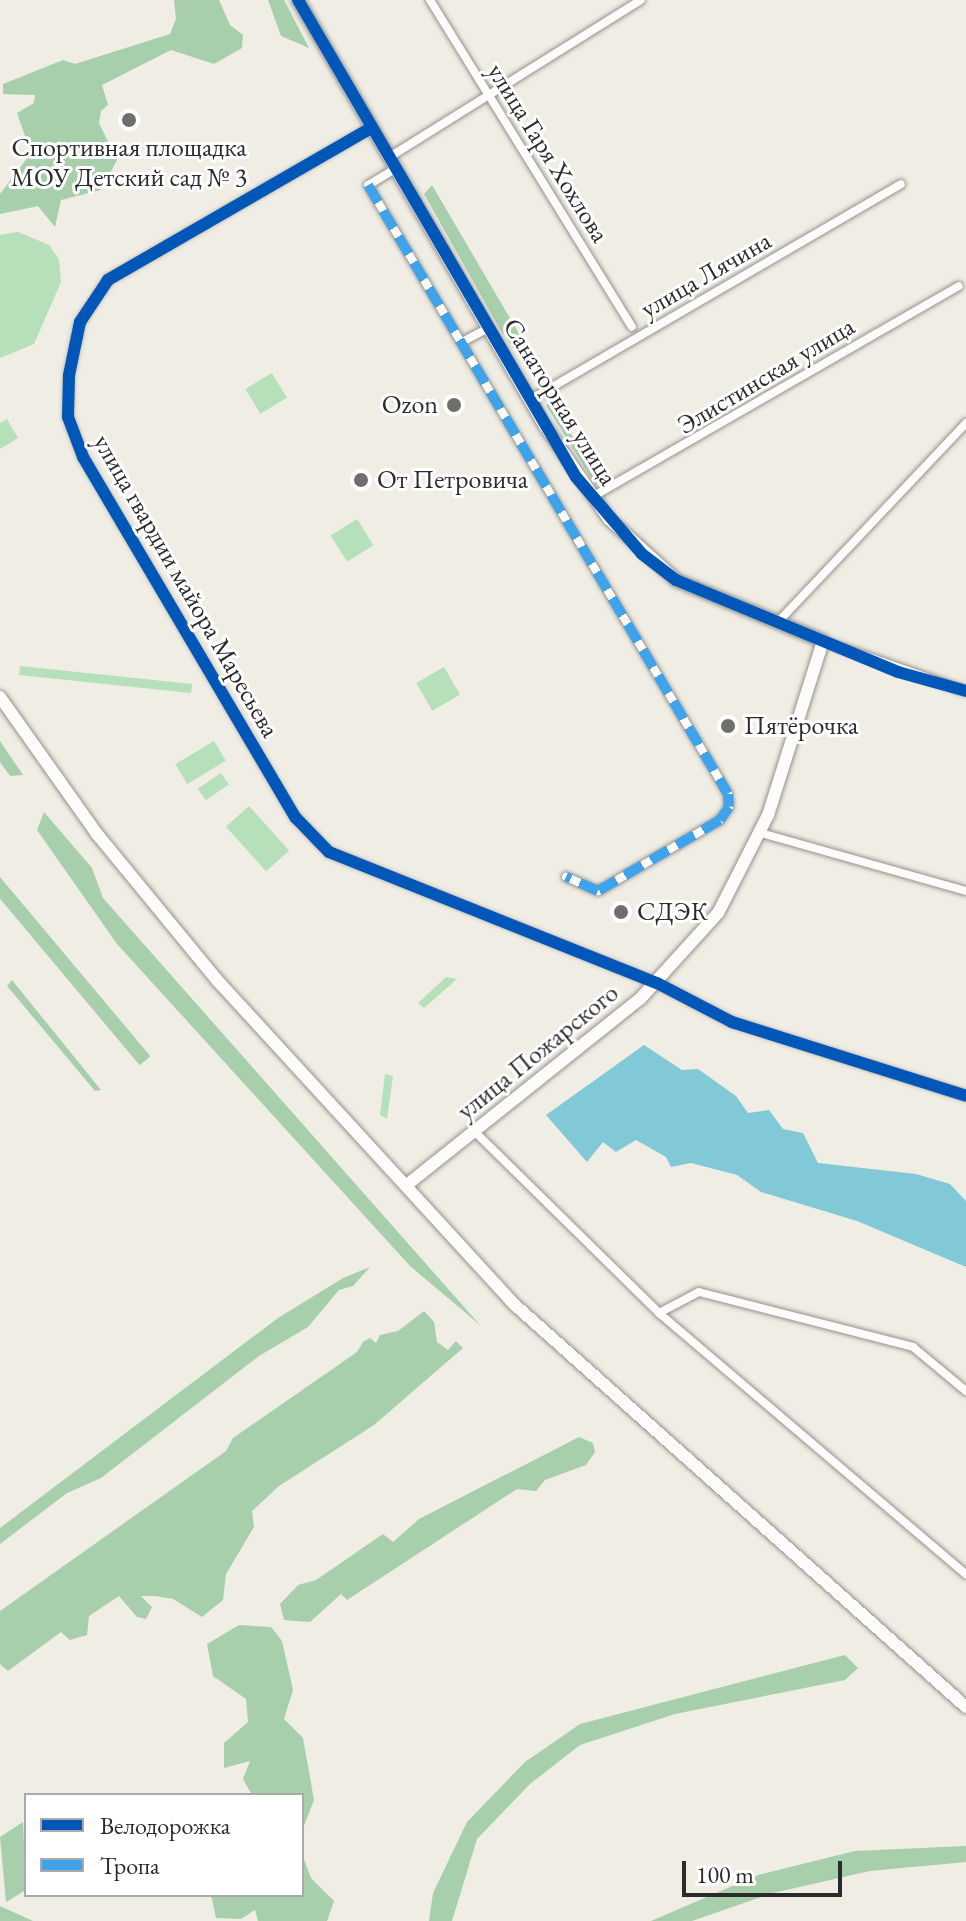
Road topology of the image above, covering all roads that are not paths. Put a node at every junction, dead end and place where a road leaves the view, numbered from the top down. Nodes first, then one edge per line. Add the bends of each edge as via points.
1 (298, 0) edge
2 (430, 0) edge
3 (641, 0) edge
4 (489, 95) junction
5 (371, 128) junction
6 (392, 163) junction
7 (901, 184) dead end
8 (959, 286) dead end
9 (632, 327) dead end
10 (488, 328) junction
11 (462, 342) junction
12 (530, 400) junction
13 (966, 423) edge
14 (591, 498) junction
15 (778, 622) junction
16 (823, 641) junction
17 (966, 691) edge
18 (0, 697) edge
19 (761, 833) junction
20 (566, 877) dead end
21 (966, 891) edge
22 (657, 983) junction
23 (966, 1096) edge
24 (474, 1131) junction
25 (407, 1185) junction
26 (659, 1313) junction
27 (966, 1391) edge
28 (966, 1574) edge
29 (966, 1707) edge

1 - 5 street, Санаторная улица
2 - 4 street, улица Гаря Хохлова
3 - 4 street
4 - 6 street
4 - 9 street, улица Гаря Хохлова
5 - 6 street, Санаторная улица
5 - 22 street, улица гвардии майора Маресьева via 103,286 76,332 67,396 71,427 129,541 314,841 358,865
6 - 10 street, Санаторная улица
6 - 11 street via 368,185
7 - 12 street, улица Лячина
8 - 14 street, Элистинская улица
10 - 11 street
10 - 12 street, Санаторная улица
11 - 20 street via 729,801 720,820 598,891
12 - 14 street, Санаторная улица
13 - 15 street
14 - 15 street, Санаторная улица via 642,554 676,580
15 - 16 street, Санаторная улица
16 - 17 street, Санаторная улица
16 - 19 street, улица Пожарского
18 - 25 street via 97,834 217,980
19 - 21 street
19 - 22 street, улица Пожарского via 718,913
22 - 23 street, улица гвардии майора Маресьева via 732,1022
22 - 24 street, улица Пожарского
24 - 25 street, улица Пожарского
24 - 26 street
25 - 29 street via 515,1305
26 - 27 street via 699,1292 913,1347
26 - 28 street

